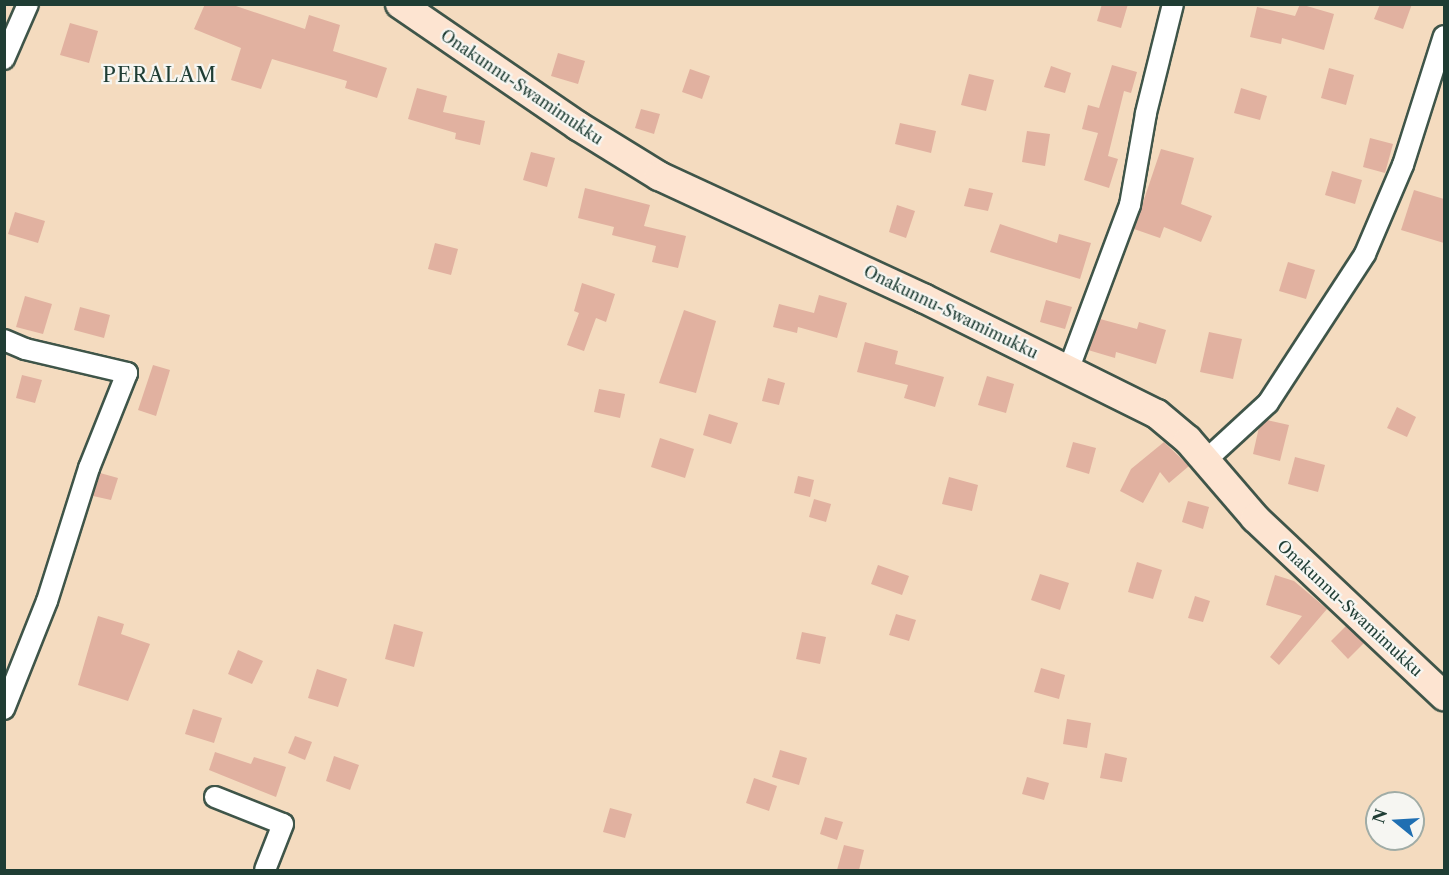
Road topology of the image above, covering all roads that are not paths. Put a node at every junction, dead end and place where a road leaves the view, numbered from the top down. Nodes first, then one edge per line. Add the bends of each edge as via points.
1 (28, 4) edge
2 (400, 4) edge
3 (1173, 4) edge
4 (1444, 36) edge
5 (4, 59) edge
6 (4, 340) edge
7 (1069, 368) junction
8 (1206, 460) junction
9 (1444, 696) edge
10 (4, 709) edge
11 (215, 797) dead end
12 (265, 870) edge

1 - 5 street
2 - 7 street, Onakunnu-Swamimukku via 578,126 660,176
3 - 7 street via 1146,113 1130,205
4 - 8 street via 1402,165 1365,254 1268,403
6 - 10 street via 24,349 127,373 88,468 47,601
7 - 8 street, Onakunnu-Swamimukku via 1157,414
8 - 9 street, Onakunnu-Swamimukku via 1255,518
11 - 12 street via 283,824

